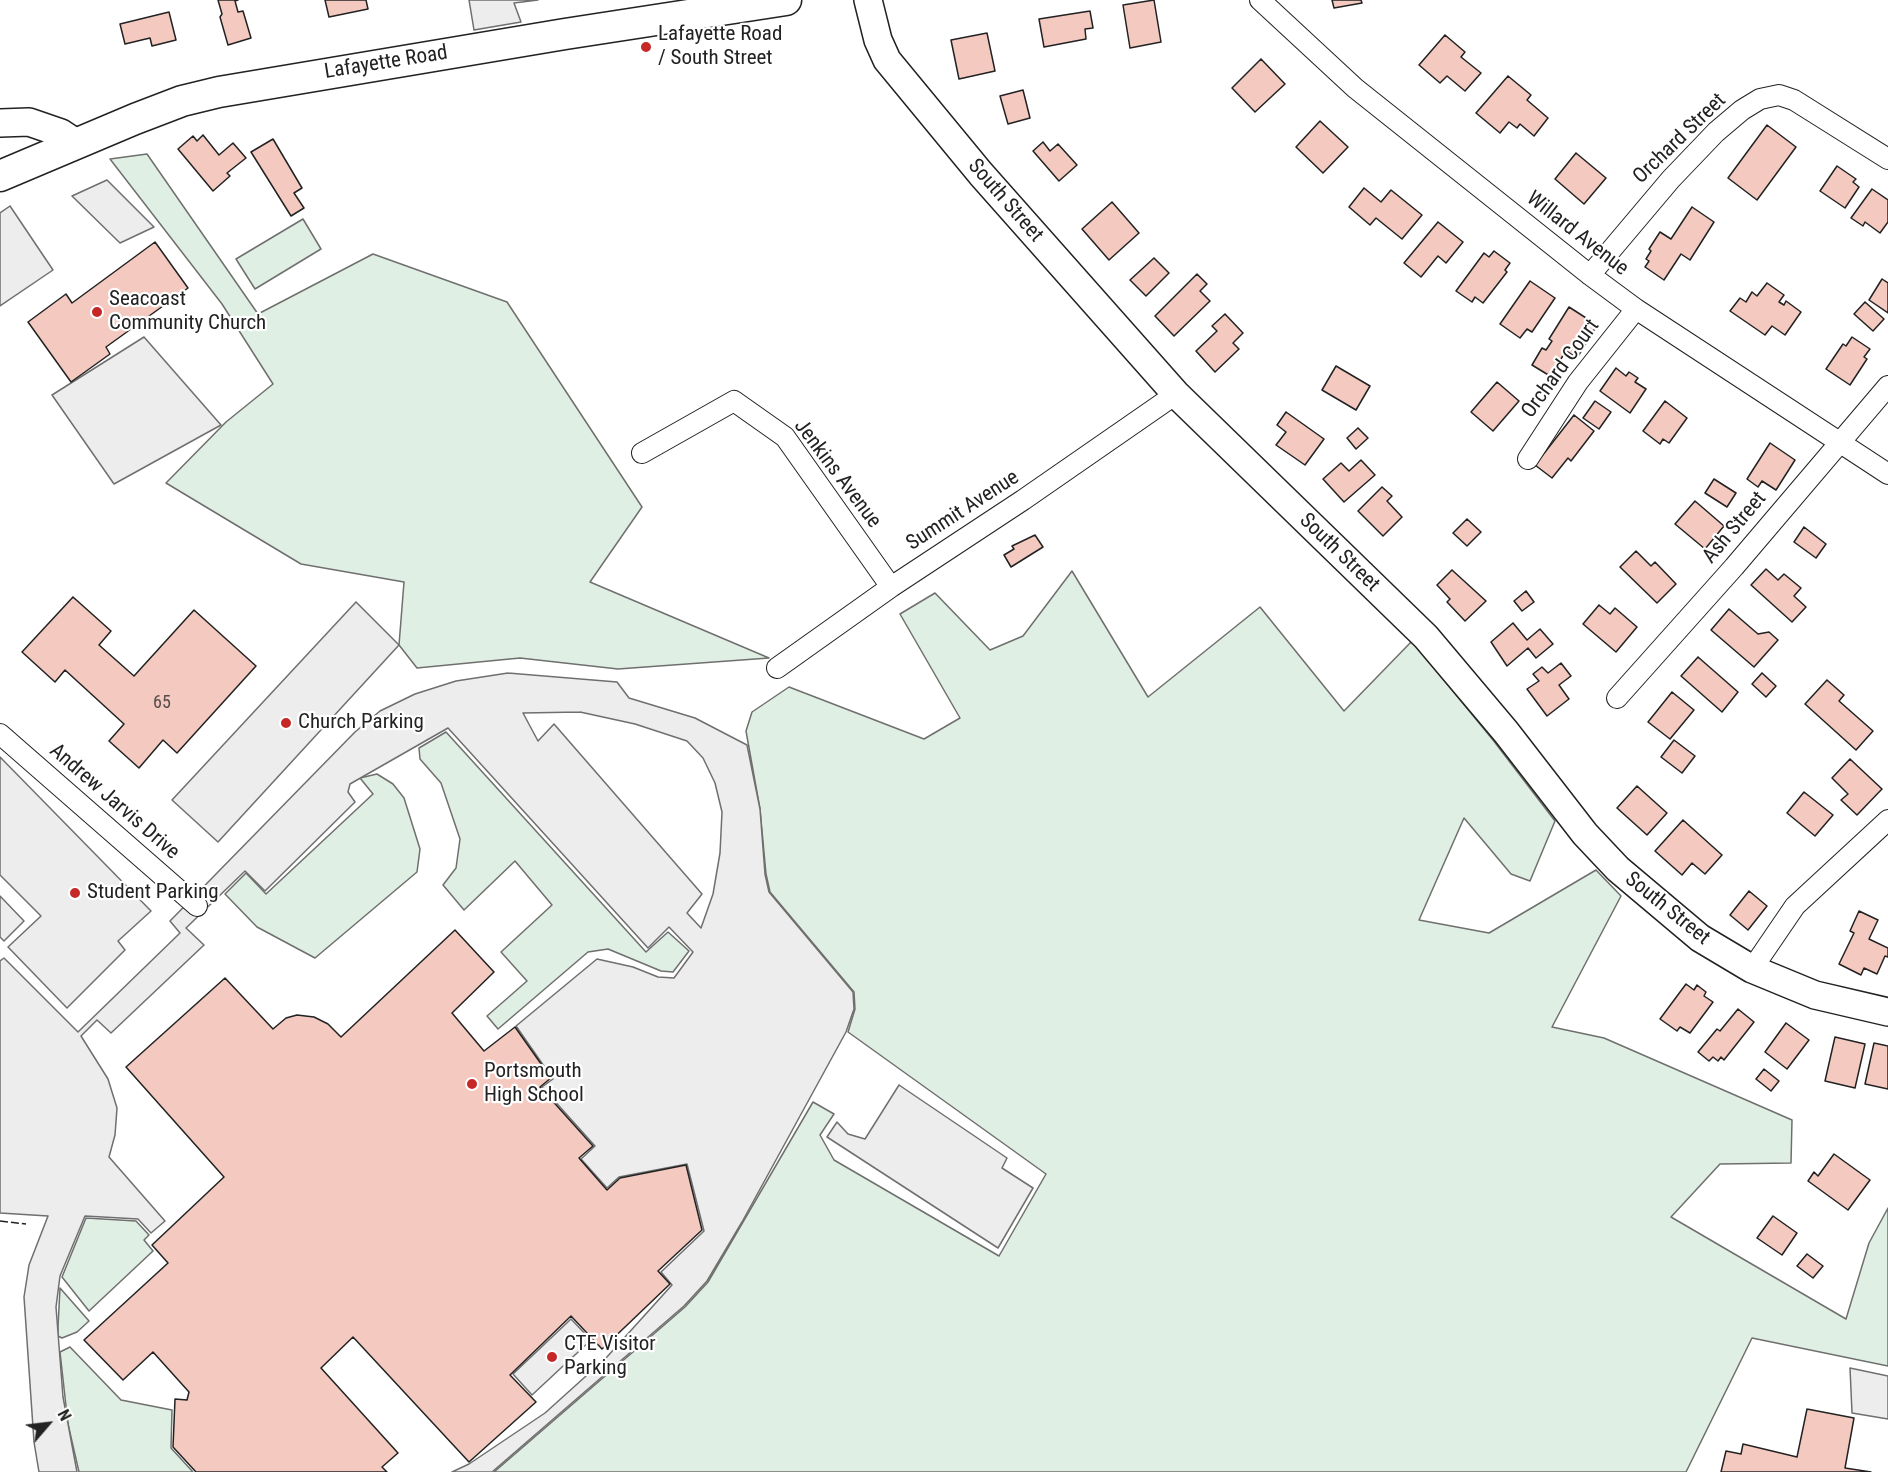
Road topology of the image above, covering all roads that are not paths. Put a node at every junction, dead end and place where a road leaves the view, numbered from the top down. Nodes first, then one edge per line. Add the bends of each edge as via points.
1 (786, 0) edge
2 (868, 0) edge
3 (1260, 0) edge
4 (0, 123) edge
5 (76, 142) junction
6 (1888, 159) edge
7 (0, 176) edge
8 (1590, 275) junction
9 (1636, 309) junction
10 (1888, 386) edge
11 (1176, 394) junction
12 (1839, 442) junction
13 (642, 453) dead end
14 (1527, 459) dead end
15 (1888, 474) edge
16 (891, 587) junction
17 (777, 668) dead end
18 (1617, 698) dead end
19 (0, 734) edge
20 (1888, 820) edge
21 (197, 906) dead end
22 (1752, 969) junction
23 (1888, 1012) edge

1 - 5 main road, Lafayette Road via 219,92 183,101
2 - 11 street, South Street via 878,40 899,78
3 - 8 street, Willard Avenue via 1355,88
4 - 5 street via 29,122
5 - 7 main road, Lafayette Road
6 - 8 street, Orchard Street via 1794,100 1779,95 1760,99 1716,132 1678,171
8 - 9 street, Willard Avenue
9 - 12 street, Willard Avenue
9 - 14 street, Orchard Court via 1578,382
10 - 12 street, Ash Street
11 - 16 street, Summit Avenue
11 - 22 street, South Street via 1426,637 1585,834 1618,869 1700,938
12 - 15 street, Willard Avenue
12 - 18 street, Ash Street
13 - 16 street, Jenkins Avenue via 734,401 785,437
16 - 17 street, Summit Avenue
19 - 21 street, Andrew Jarvis Drive
20 - 22 street via 1795,906
22 - 23 street, South Street via 1815,995

